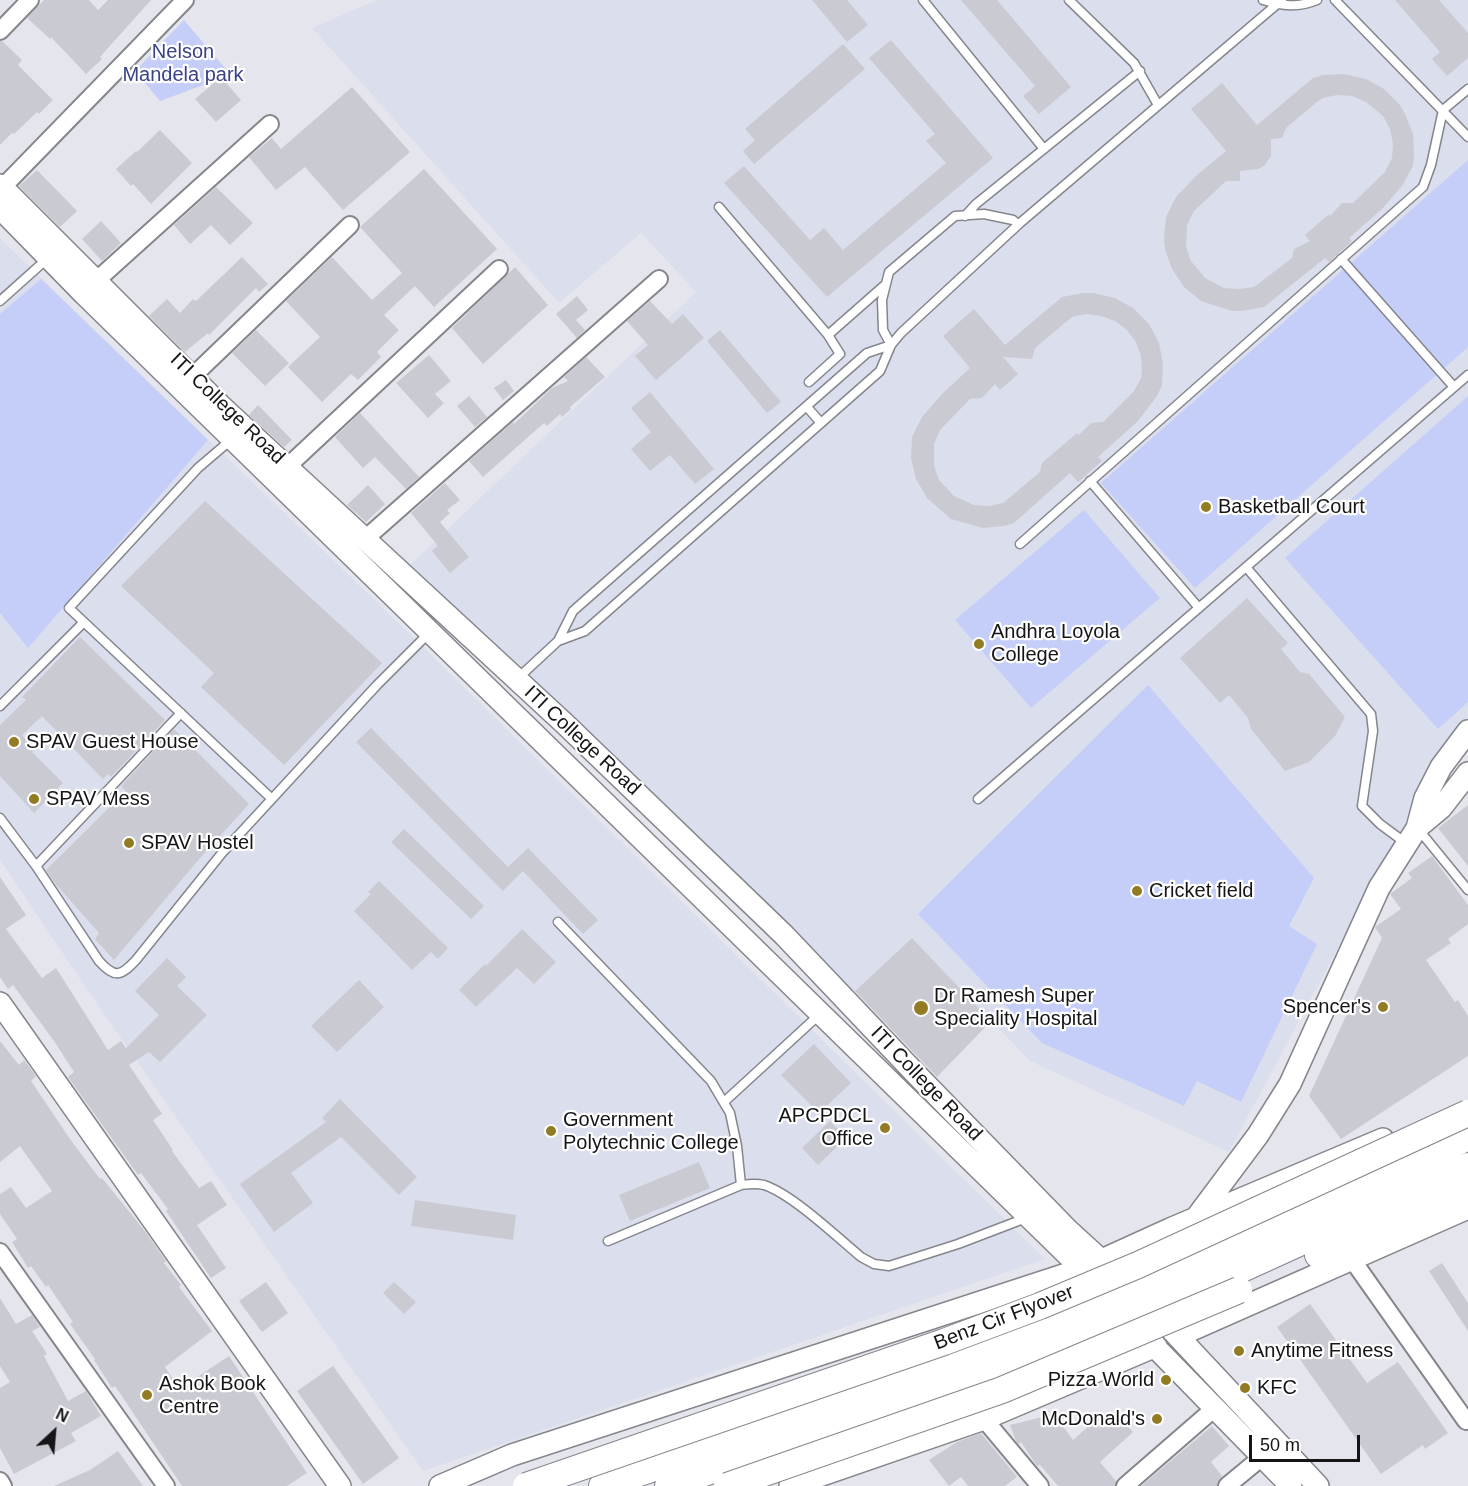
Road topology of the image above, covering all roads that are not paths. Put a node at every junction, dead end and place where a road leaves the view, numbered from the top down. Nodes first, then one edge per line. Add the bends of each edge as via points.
1 (30, 0) edge
2 (185, 0) edge
3 (923, 0) edge
4 (1069, 0) edge
5 (1263, 0) edge
6 (1317, 0) edge
7 (1335, 0) edge
8 (1279, 2) edge
9 (0, 32) edge
10 (1140, 71) junction
11 (1468, 88) edge
12 (1158, 105) junction
13 (1443, 110) junction
14 (270, 124) dead end
15 (1468, 137) edge
16 (1044, 149) junction
17 (1, 193) edge
18 (719, 207) dead end
19 (965, 216) junction
20 (1018, 224) junction
21 (350, 225) dead end
22 (48, 258) junction
23 (1341, 259) junction
24 (499, 268) dead end
25 (659, 279) dead end
26 (97, 280) junction
27 (886, 284) junction
28 (0, 301) edge
29 (828, 335) junction
30 (891, 345) junction
31 (1468, 375) edge
32 (192, 377) junction
33 (809, 382) dead end
34 (1454, 387) junction
35 (807, 406) junction
36 (821, 423) junction
37 (232, 439) junction
38 (287, 467) junction
39 (1090, 482) junction
40 (365, 539) junction
41 (1020, 544) dead end
42 (1246, 567) junction
43 (1199, 608) junction
44 (84, 622) junction
45 (430, 632) junction
46 (558, 641) junction
47 (517, 679) junction
48 (0, 706) edge
49 (181, 713) junction
50 (1468, 731) edge
51 (1468, 773) edge
52 (272, 799) junction
53 (978, 799) dead end
54 (0, 818) edge
55 (1412, 836) junction
56 (36, 866) junction
57 (1468, 890) edge
58 (558, 922) dead end
59 (0, 1004) edge
60 (820, 1014) junction
61 (1468, 1101) edge
62 (724, 1102) junction
63 (1468, 1113) edge
64 (1468, 1137) edge
65 (1468, 1166) edge
66 (741, 1185) junction
67 (1468, 1187) edge
68 (1468, 1208) edge
69 (1029, 1217) junction
70 (1196, 1219) junction
71 (608, 1241) dead end
72 (0, 1252) edge
73 (1351, 1258) junction
74 (1101, 1260) junction
75 (1082, 1269) junction
76 (1132, 1306) junction
77 (1178, 1335) junction
78 (1156, 1346) junction
79 (1216, 1407) junction
80 (984, 1419) junction
81 (1466, 1421) dead end
82 (1262, 1457) junction
83 (0, 1481) edge
84 (3, 1486) edge
85 (166, 1486) edge
86 (340, 1486) edge
87 (440, 1486) edge
88 (526, 1486) edge
89 (602, 1486) edge
90 (668, 1486) edge
91 (727, 1486) edge
92 (790, 1486) edge
93 (1040, 1486) edge
94 (1125, 1486) edge
95 (1227, 1486) edge
96 (1291, 1486) edge
97 (1318, 1486) edge

1 - 9 street
2 - 17 street
3 - 16 lane
4 - 10 lane
5 - 8 lane
6 - 8 lane via 1296,6
7 - 13 lane
8 - 12 lane
10 - 12 lane
10 - 16 lane
11 - 13 lane
12 - 20 lane
13 - 15 lane
13 - 23 lane via 1423,187
14 - 26 street
16 - 19 lane
17 - 22 street, ITI College Road
17 - 26 street, ITI College Road
18 - 29 lane
19 - 20 lane via 984,214
19 - 27 lane via 955,216 889,272
20 - 30 lane
21 - 32 street
22 - 28 lane
22 - 37 street, ITI College Road
23 - 34 lane
23 - 39 lane
24 - 38 street
25 - 40 street
26 - 32 street, ITI College Road
27 - 29 lane
27 - 30 lane via 883,330
29 - 33 lane via 840,354
30 - 35 lane via 867,353
30 - 36 lane via 880,371
31 - 34 lane
32 - 38 street, ITI College Road
34 - 42 lane
35 - 36 lane
35 - 46 lane via 573,611
36 - 46 lane via 585,631
37 - 44 lane via 198,468 69,608
37 - 45 street, ITI College Road
38 - 40 street, ITI College Road
39 - 41 lane
39 - 43 lane
40 - 47 street, ITI College Road
42 - 43 lane
42 - 55 lane via 1371,714 1373,732 1362,806 1380,824
43 - 53 lane
44 - 48 lane
44 - 49 lane
45 - 52 lane
45 - 60 street, ITI College Road
46 - 47 lane
47 - 74 street, ITI College Road via 784,935
49 - 52 lane
49 - 56 lane
50 - 55 street via 1441,767
51 - 55 street via 1441,808
52 - 56 lane via 122,973 109,972 99,961
54 - 56 lane
55 - 57 lane
55 - 70 street via 1379,888 1290,1084
58 - 62 lane via 711,1081
59 - 86 street
60 - 62 lane
60 - 69 street, ITI College Road
61 - 70 street
62 - 66 lane via 737,1146
63 - 88 main road, Benz Cir Flyover, bridge via 1040,1306
64 - 76 main road
65 - 76 main road
66 - 69 lane via 753,1183 783,1195 861,1257 889,1266
66 - 71 lane
67 - 91 main road, bridge via 1002,1390
68 - 73 street
69 - 75 street, ITI College Road
70 - 74 street
72 - 85 street
73 - 77 street
73 - 81 street
74 - 75 street
74 - 76 street, ITI College Road
75 - 76 street, ITI College Road
75 - 87 street via 512,1455
76 - 77 street
76 - 78 street
76 - 89 main road
76 - 90 main road
77 - 97 street
78 - 79 street
78 - 80 street
79 - 82 street
79 - 94 street
80 - 92 street
80 - 93 street
82 - 95 street
82 - 96 street
83 - 84 street

